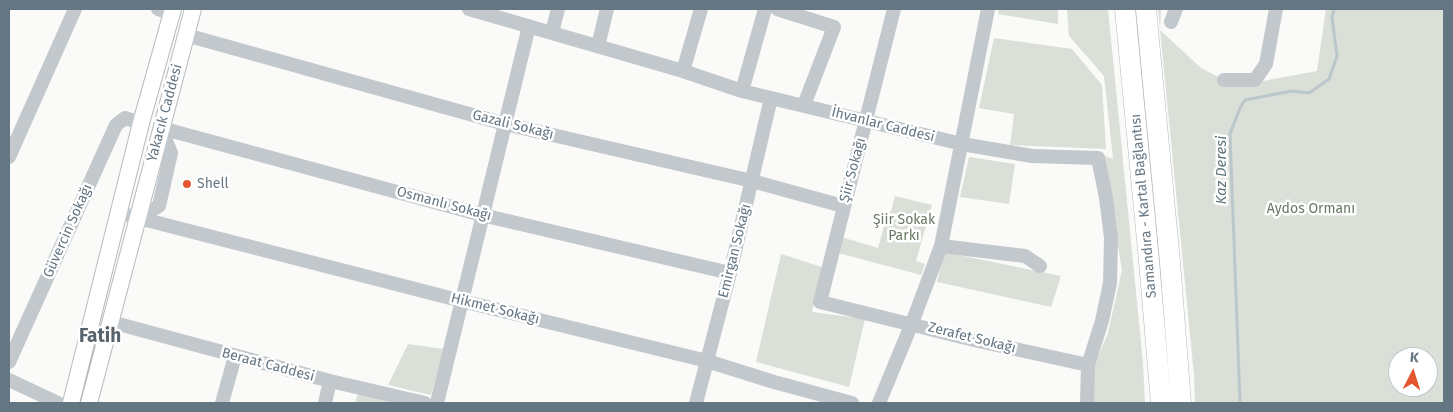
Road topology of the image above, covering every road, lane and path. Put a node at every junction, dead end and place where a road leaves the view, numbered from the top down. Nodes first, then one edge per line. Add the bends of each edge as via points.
1 (75, 9) edge
2 (193, 9) edge
3 (469, 9) edge
4 (558, 9) edge
5 (607, 9) edge
6 (701, 9) edge
7 (765, 9) edge
8 (777, 9) edge
9 (894, 9) edge
10 (988, 9) edge
11 (1125, 9) edge
12 (1146, 9) edge
13 (1276, 9) edge
14 (168, 11) edge
15 (797, 12) edge
16 (528, 26) junction
17 (552, 32) junction
18 (186, 35) junction
19 (598, 46) junction
20 (683, 71) junction
21 (1224, 80) dead end
22 (742, 91) junction
23 (771, 98) junction
24 (804, 105) junction
25 (866, 120) junction
26 (141, 123) junction
27 (505, 124) junction
28 (161, 128) junction
29 (962, 144) junction
30 (9, 157) edge
31 (752, 181) junction
32 (843, 206) junction
33 (118, 213) junction
34 (482, 215) junction
35 (138, 218) junction
36 (941, 246) junction
37 (1040, 266) dead end
38 (730, 273) junction
39 (462, 301) junction
40 (820, 302) joint
41 (111, 322) junction
42 (912, 324) junction
43 (235, 356) junction
44 (707, 361) junction
45 (9, 362) edge
46 (1088, 365) junction
47 (9, 380) edge
48 (330, 381) junction
49 (58, 403) edge
50 (71, 403) edge
51 (90, 403) edge
52 (222, 403) edge
53 (325, 403) edge
54 (425, 403) edge
55 (437, 403) edge
56 (696, 403) edge
57 (852, 403) edge
58 (879, 403) edge
59 (1087, 403) edge
60 (1161, 403) edge
61 (1181, 403) edge

1 - 30 street
2 - 18 main road, Yakacık Caddesi
3 - 16 street, İhvanlar Caddesi
4 - 17 street
5 - 19 street
6 - 20 street
7 - 22 street
8 - 15 street
9 - 25 street, Şiir Sokağı
10 - 29 street
11 - 60 highway, Samandıra - Kartal Bağlantısı
12 - 61 highway, Samandıra - Kartal Bağlantısı
13 - 21 street via 1266,64 1255,80
14 - 26 main road, Yakacık Caddesi
15 - 24 street via 834,28
16 - 17 street, İhvanlar Caddesi
16 - 27 street
17 - 19 street, İhvanlar Caddesi
18 - 27 street, Gazali Sokağı
18 - 28 main road, Yakacık Caddesi
19 - 20 street, İhvanlar Caddesi
20 - 22 street, İhvanlar Caddesi
22 - 23 street, İhvanlar Caddesi
23 - 24 street, İhvanlar Caddesi
23 - 31 street, Emirgan Sokağı
24 - 25 street, İhvanlar Caddesi
25 - 29 street, İhvanlar Caddesi
25 - 32 street, Şiir Sokağı
26 - 33 main road, Yakacık Caddesi
26 - 45 street, Güvercin Sokağı via 124,118 116,125
27 - 31 street, Gazali Sokağı
27 - 34 street
28 - 34 street, Osmanlı Sokağı
28 - 35 main road, Yakacık Caddesi
29 - 36 street
29 - 46 street, İhvanlar Caddesi via 1032,156 1098,158 1111,238 1110,283
31 - 32 street, Gazali Sokağı
31 - 38 street, Emirgan Sokağı
32 - 40 street, Şiir Sokağı
33 - 35 street
33 - 50 main road, Yakacık Caddesi
34 - 38 street, Osmanlı Sokağı
34 - 39 street
35 - 39 street, Hikmet Sokağı
35 - 41 main road, Yakacık Caddesi
36 - 37 street via 1025,256
36 - 42 street
38 - 44 street, Emirgan Sokağı
39 - 44 street, Hikmet Sokağı
39 - 55 street
40 - 42 street, Zerafet Sokağı
41 - 43 street, Beraat Caddesi
41 - 51 main road, Yakacık Caddesi
42 - 46 street, Zerafet Sokağı
42 - 58 street
43 - 48 street, Beraat Caddesi
43 - 52 street
44 - 56 street, Emirgan Sokağı
44 - 57 street, Hikmet Sokağı
46 - 59 street
47 - 49 street
48 - 53 street
48 - 54 street, Beraat Caddesi

